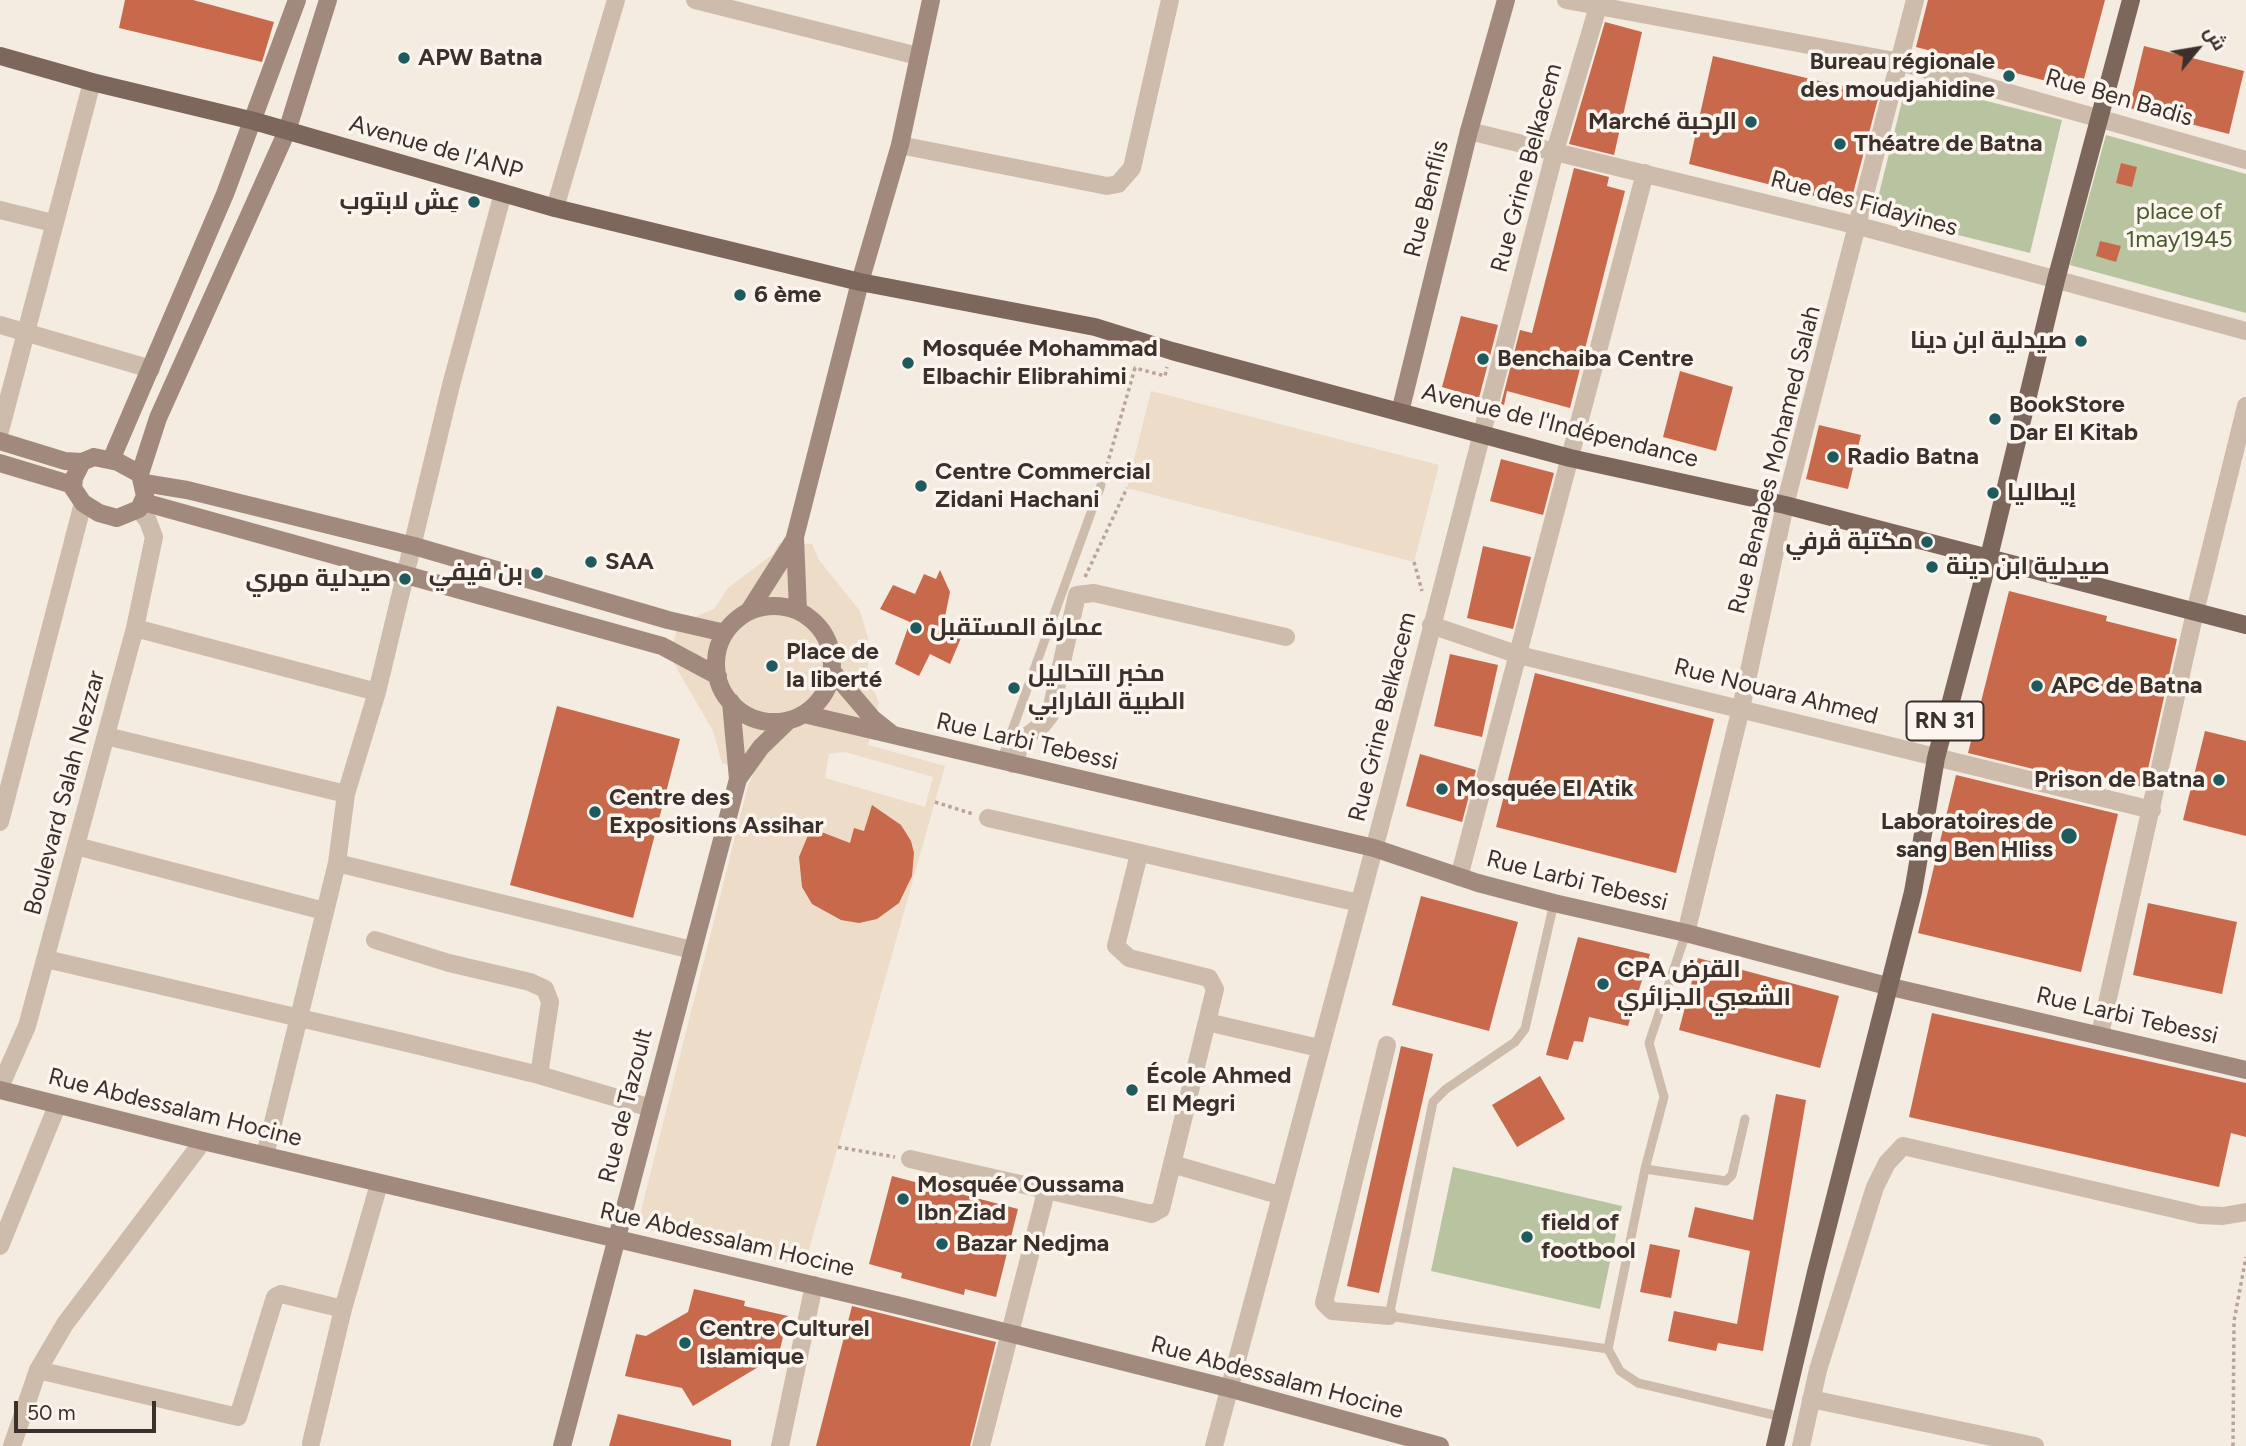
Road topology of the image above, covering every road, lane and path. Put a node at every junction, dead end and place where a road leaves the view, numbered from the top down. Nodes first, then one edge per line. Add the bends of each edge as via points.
1 (297, 0) edge
2 (328, 0) edge
3 (617, 0) edge
4 (695, 0) edge
5 (931, 0) edge
6 (1170, 0) edge
7 (1506, 0) edge
8 (1566, 0) edge
9 (1915, 0) edge
10 (2131, 0) edge
11 (1599, 4) edge
12 (0, 55) edge
13 (918, 56) junction
14 (1900, 62) junction
15 (92, 82) junction
16 (2101, 119) junction
17 (254, 121) junction
18 (287, 131) junction
19 (1469, 131) junction
20 (900, 145) junction
21 (1555, 151) junction
22 (2246, 160) edge
23 (1644, 173) junction
24 (503, 193) junction
25 (555, 208) junction
26 (0, 210) edge
27 (53, 223) junction
28 (1859, 226) junction
29 (197, 258) junction
30 (222, 272) junction
31 (2056, 280) junction
32 (860, 282) junction
33 (0, 325) edge
34 (27, 331) junction
35 (2246, 331) edge
36 (1171, 351) junction
37 (151, 369) junction
38 (2246, 406) edge
39 (1400, 412) junction
40 (0, 431) edge
41 (1483, 433) junction
42 (0, 441) edge
43 (1570, 458) junction
44 (111, 460) junction
45 (82, 462) junction
46 (0, 463) edge
47 (142, 479) junction
48 (73, 485) junction
49 (1101, 485) joint
50 (1127, 488) dead end
51 (83, 503) junction
52 (1785, 505) junction
53 (141, 506) junction
54 (795, 537) junction
55 (414, 546) junction
56 (1989, 557) junction
57 (407, 577) junction
58 (1077, 595) junction
59 (749, 611) junction
60 (798, 611) junction
61 (2195, 612) junction
62 (1431, 625) junction
63 (2246, 625) edge
64 (135, 628) junction
65 (725, 634) junction
66 (1286, 637) dead end
67 (1519, 654) junction
68 (832, 671) junction
69 (718, 676) junction
70 (377, 692) junction
71 (731, 702) junction
72 (1741, 708) junction
73 (796, 717) junction
74 (106, 736) junction
75 (897, 738) junction
76 (1936, 758) junction
77 (1007, 762) junction
78 (738, 779) junction
79 (346, 794) junction
80 (935, 802) dead end
81 (2152, 810) junction
82 (988, 818) joint
83 (0, 822) edge
84 (76, 846) junction
85 (1374, 848) junction
86 (1139, 854) junction
87 (337, 863) junction
88 (1459, 877) junction
89 (1359, 903) junction
90 (1554, 903) junction
91 (324, 911) junction
92 (1686, 933) junction
93 (375, 940) dead end
94 (692, 950) junction
95 (46, 959) junction
96 (1887, 986) junction
97 (298, 1020) junction
98 (1207, 1022) junction
99 (2100, 1034) junction
100 (1387, 1045) dead end
101 (1319, 1048) junction
102 (2246, 1070) edge
103 (539, 1075) junction
104 (0, 1088) edge
105 (57, 1106) junction
106 (650, 1108) junction
107 (1745, 1119) dead end
108 (203, 1141) junction
109 (838, 1147) dead end
110 (265, 1155) junction
111 (910, 1159) joint
112 (1172, 1164) junction
113 (1645, 1168) junction
114 (379, 1184) junction
115 (1046, 1192) junction
116 (1279, 1195) junction
117 (2246, 1212) edge
118 (618, 1240) junction
119 (0, 1246) edge
120 (2246, 1257) edge
121 (814, 1285) junction
122 (343, 1309) junction
123 (1389, 1316) junction
124 (1011, 1334) junction
125 (1608, 1349) junction
126 (38, 1370) junction
127 (1228, 1388) junction
128 (1811, 1399) junction
129 (1782, 1417) junction
130 (311, 1443) dead end
131 (12, 1446) edge
132 (562, 1446) edge
133 (780, 1446) edge
134 (981, 1446) edge
135 (1214, 1446) edge
136 (1440, 1446) edge
137 (1775, 1446) edge
138 (1801, 1446) edge
139 (2035, 1446) edge
140 (2233, 1446) edge

1 - 17 street
2 - 18 street
3 - 25 street
4 - 13 street
5 - 13 street
6 - 20 street via 1132,168 1118,184 1107,186
7 - 19 street, Rue Benflis
8 - 11 street, Rue Ben Badis
9 - 14 street, Rue Benabes Mohamed Salah
10 - 16 main road, RN 31
11 - 14 street, Rue Ben Badis
11 - 21 street, Rue Grine Belkacem
12 - 15 main road, Avenue de l'ANP
13 - 20 street
14 - 16 street, Rue Ben Badis
14 - 28 street, Rue Benabes Mohamed Salah
15 - 17 main road, Avenue de l'ANP
15 - 27 street
16 - 22 street, Rue Ben Badis
16 - 31 main road, RN 31
17 - 18 main road, Avenue de l'ANP
17 - 29 street
18 - 24 main road, Avenue de l'ANP
18 - 30 street
19 - 21 street, Rue des Fidayines
19 - 39 street, Rue Benflis
20 - 32 street
21 - 23 street, Rue des Fidayines
21 - 41 street, Rue Grine Belkacem
23 - 28 street, Rue des Fidayines
23 - 43 street
24 - 25 main road, Avenue de l'ANP
24 - 55 street
25 - 32 main road, Avenue de l'ANP
26 - 27 street
27 - 34 street
28 - 31 street, Rue des Fidayines
28 - 52 street, Rue Benabes Mohamed Salah
29 - 30 street
29 - 37 street
30 - 47 street via 158,418
31 - 35 street, Rue des Fidayines
31 - 56 main road, RN 31
32 - 36 main road, Avenue de l'Indépendance via 1095,327
32 - 54 street
33 - 34 street
34 - 37 street
34 - 40 street
36 - 39 main road, Avenue de l'Indépendance
36 - 49 path via 1165,376 1135,368
37 - 44 street
38 - 61 street
39 - 41 main road, Avenue de l'Indépendance
41 - 43 main road, Avenue de l'Indépendance
41 - 62 street, Rue Grine Belkacem
42 - 45 street
43 - 52 main road, Avenue de l'Indépendance
43 - 67 street
44 - 45 street via 94,457
44 - 47 street
45 - 48 street
46 - 48 street
47 - 53 street
47 - 55 street
48 - 51 street
49 - 77 lane
50 - 58 path
51 - 53 street via 117,518
51 - 83 street
52 - 56 main road, Avenue de l'Indépendance
52 - 72 street, Rue Benabes Mohamed Salah
53 - 57 street
53 - 64 street, Boulevard Salah Nezzar via 153,537
54 - 59 street
54 - 60 street
55 - 57 street
55 - 65 street
56 - 61 main road, Avenue de l'Indépendance
56 - 76 main road, RN 31
57 - 69 street via 662,646
57 - 70 street
58 - 66 street via 1094,593
58 - 77 street via 1050,715 1023,739
59 - 60 street via 774,606
59 - 65 street
60 - 68 street via 825,635
61 - 63 main road, Avenue de l'Indépendance
61 - 81 street
62 - 67 street, Rue Nouara Ahmed
62 - 85 street, Rue Grine Belkacem
64 - 70 street
64 - 74 street, Boulevard Salah Nezzar
65 - 69 street via 717,654
67 - 72 street, Rue Nouara Ahmed
67 - 88 street
68 - 73 street via 822,696
68 - 75 street, Rue Larbi Tebessi via 873,719
69 - 71 street
70 - 79 street
71 - 73 street via 757,719
71 - 78 street, Rue de Tazoult
72 - 76 street, Rue Nouara Ahmed
72 - 92 street, Rue Benabes Mohamed Salah
73 - 75 street, Rue Larbi Tebessi
73 - 78 street, Rue de Tazoult via 761,747
74 - 79 street
74 - 84 street, Boulevard Salah Nezzar
75 - 77 street, Rue Larbi Tebessi
76 - 81 street, Rue Nouara Ahmed
76 - 96 main road, RN 31 via 1913,891
77 - 85 street, Rue Larbi Tebessi
78 - 94 street, Rue de Tazoult
79 - 87 street
80 - 82 path
81 - 99 street
82 - 86 street
84 - 91 street
84 - 95 street, Boulevard Salah Nezzar
85 - 88 street, Rue Larbi Tebessi
85 - 89 street, Rue Grine Belkacem
86 - 89 street
86 - 98 street via 1116,946 1129,958 1212,979 1215,989
87 - 91 street
87 - 94 street
88 - 90 street, Rue Larbi Tebessi
89 - 101 street, Rue Grine Belkacem
90 - 92 street, Rue Larbi Tebessi
90 - 123 lane via 1525,1029 1515,1042 1433,1102
91 - 97 street
92 - 96 street, Rue Larbi Tebessi
92 - 113 lane via 1649,1043 1664,1097
93 - 103 street via 545,989 550,1002
94 - 106 street, Rue de Tazoult
95 - 97 street
95 - 104 street, Boulevard Salah Nezzar via 27,1026
96 - 99 street, Rue Larbi Tebessi
96 - 129 main road, RN 31
97 - 103 street
97 - 110 street
98 - 101 street
98 - 112 street
99 - 102 street, Rue Larbi Tebessi
100 - 123 street via 1324,1303 1332,1311
101 - 116 street, Rue Grine Belkacem
103 - 106 street
104 - 105 street, Rue Abdessalam Hocine
105 - 108 street, Rue Abdessalam Hocine
105 - 119 street
106 - 118 street, Rue de Tazoult
107 - 113 lane via 1732,1175 1726,1181
108 - 110 street, Rue Abdessalam Hocine
108 - 126 street via 65,1324
109 - 111 path
110 - 114 street, Rue Abdessalam Hocine
111 - 115 street
112 - 115 street via 1163,1205 1156,1214
112 - 116 street
113 - 125 lane
114 - 118 street, Rue Abdessalam Hocine
114 - 122 street
115 - 124 street
116 - 127 street, Rue Grine Belkacem
117 - 128 street via 2200,1215 1903,1146 1887,1163 1875,1187
118 - 121 street, Rue Abdessalam Hocine
118 - 132 street, Rue de Tazoult
120 - 140 path via 2234,1321
121 - 124 street, Rue Abdessalam Hocine
121 - 133 street
122 - 126 street via 281,1294 275,1297 238,1417
122 - 130 street
123 - 125 lane
124 - 127 street, Rue Abdessalam Hocine
124 - 134 street
125 - 129 lane via 1620,1371 1638,1383
126 - 131 street
127 - 135 street, Rue Grine Belkacem
127 - 136 street, Rue Abdessalam Hocine
128 - 138 street
128 - 139 street
129 - 137 main road, RN 31

